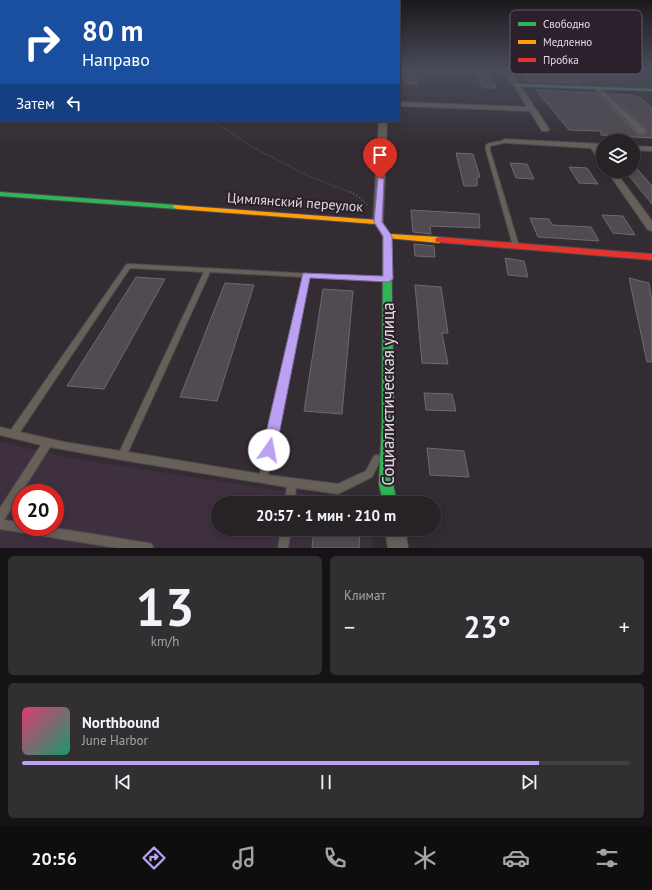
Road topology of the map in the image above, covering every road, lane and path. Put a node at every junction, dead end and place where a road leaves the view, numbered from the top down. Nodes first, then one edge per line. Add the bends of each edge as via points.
1 (523, 96) edge
2 (605, 96) edge
3 (400, 104) edge
4 (532, 109) junction
5 (212, 122) edge
6 (383, 122) edge
7 (545, 129) dead end
8 (642, 131) dead end
9 (507, 141) joint
10 (592, 145) junction
11 (596, 145) edge
12 (640, 148) edge
13 (652, 149) edge
14 (596, 150) edge
15 (616, 178) edge
16 (0, 194) edge
17 (378, 222) junction
18 (652, 228) edge
19 (387, 236) junction
20 (516, 246) junction
21 (652, 257) edge
22 (208, 270) junction
23 (306, 275) junction
24 (388, 279) junction
25 (388, 421) junction
26 (0, 431) edge
27 (13, 434) junction
28 (48, 442) junction
29 (122, 456) junction
30 (263, 479) junction
31 (292, 483) junction
32 (291, 496) edge
33 (389, 496) edge
34 (0, 517) edge
35 (0, 524) edge
36 (285, 536) edge
37 (396, 536) edge
38 (148, 548) edge
39 (283, 548) edge
40 (398, 548) edge

1 - 4 street
2 - 8 street
3 - 4 street
4 - 7 street
5 - 17 path via 252,147 311,177 359,197
6 - 17 street
9 - 10 street
9 - 20 lane via 490,144 488,150
10 - 11 street
10 - 14 street
12 - 13 street
15 - 18 street
16 - 17 street, Цимлянский переулок
17 - 19 street, Цимлянский переулок
19 - 20 street
19 - 24 street, Социалистическая улица
20 - 21 street
22 - 23 lane
22 - 27 lane via 128,266
22 - 29 lane
23 - 24 lane
23 - 30 lane
24 - 25 street, Социалистическая улица
25 - 31 lane via 380,454 369,474 338,489
25 - 33 street, Социалистическая улица via 386,484
26 - 27 lane
27 - 28 lane
28 - 29 lane
28 - 34 lane
29 - 30 lane
30 - 31 lane
31 - 32 lane
35 - 38 lane
36 - 39 lane
37 - 40 street

